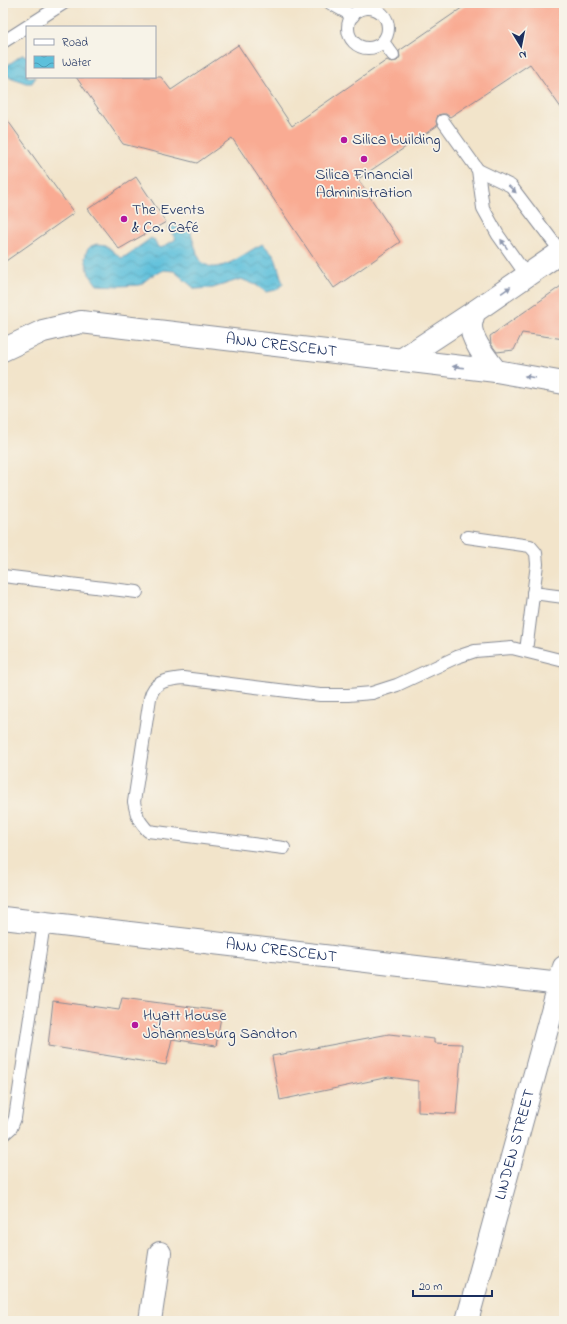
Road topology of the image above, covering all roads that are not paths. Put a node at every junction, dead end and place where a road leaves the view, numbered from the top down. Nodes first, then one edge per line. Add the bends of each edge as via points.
1 (64, 3) edge
2 (330, 3) edge
3 (353, 16) junction
4 (28, 26) edge
5 (26, 27) edge
6 (3, 42) edge
7 (383, 42) junction
8 (394, 55) dead end
9 (443, 122) dead end
10 (478, 170) junction
11 (562, 251) edge
12 (526, 276) junction
13 (474, 312) junction
14 (3, 350) edge
15 (401, 360) junction
16 (496, 371) junction
17 (564, 383) edge
18 (467, 537) dead end
19 (3, 576) edge
20 (137, 592) dead end
21 (533, 593) junction
22 (564, 597) edge
23 (526, 651) junction
24 (564, 661) edge
25 (284, 848) dead end
26 (3, 918) edge
27 (44, 923) junction
28 (562, 975) edge
29 (3, 1135) edge
30 (160, 1253) dead end
31 (150, 1321) edge
32 (467, 1321) edge

1 - 4 lane
2 - 3 lane
3 - 7 lane via 349,28 353,41 364,48 371,48
3 - 7 lane via 370,8 382,13 388,24
5 - 6 lane
7 - 8 lane
9 - 10 lane
10 -> 11 lane via 511,186
12 -> 10 lane via 483,208
11 - 12 street
13 -> 12 street
13 - 15 street
13 - 16 street via 471,326 474,336 480,350
14 - 15 street, ANN CRESCENT via 43,331 81,322
16 -> 15 street, ANN CRESCENT
17 -> 16 street, ANN CRESCENT
18 - 21 lane via 530,546 536,554
19 - 20 lane
21 - 22 lane
21 - 23 lane
23 - 24 lane
23 - 25 lane via 512,648 475,651 372,693 320,695 184,678 157,685 150,698 134,802 136,817 148,831
26 - 27 street, ANN CRESCENT
27 - 28 street, ANN CRESCENT
27 - 29 lane via 15,1118 11,1128
28 - 32 street, LINDEN STREET
30 - 31 street

